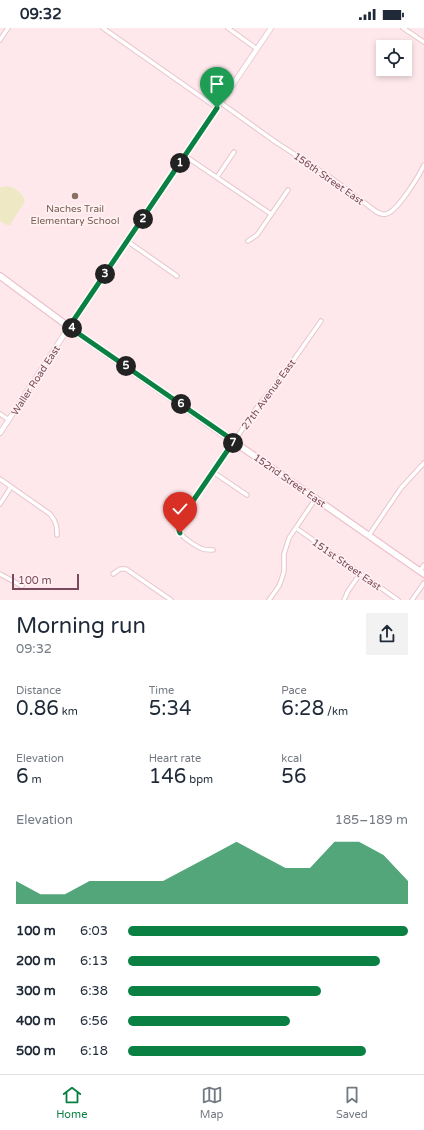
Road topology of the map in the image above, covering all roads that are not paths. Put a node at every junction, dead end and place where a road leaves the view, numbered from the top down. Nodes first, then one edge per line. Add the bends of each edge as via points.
1 (8, 28) edge
2 (103, 28) edge
3 (228, 28) edge
4 (271, 28) edge
5 (403, 28) edge
6 (0, 40) edge
7 (424, 42) edge
8 (257, 49) junction
9 (221, 103) junction
10 (217, 108) junction
11 (234, 152) dead end
12 (185, 156) junction
13 (424, 165) edge
14 (217, 177) junction
15 (288, 190) dead end
16 (272, 214) junction
17 (127, 241) junction
18 (248, 241) dead end
19 (0, 276) edge
20 (177, 276) dead end
21 (322, 321) dead end
22 (69, 327) junction
23 (0, 414) edge
24 (9, 420) junction
25 (0, 433) edge
26 (234, 441) junction
27 (424, 463) edge
28 (213, 472) junction
29 (0, 479) edge
30 (11, 487) junction
31 (247, 495) dead end
32 (316, 498) junction
33 (0, 504) edge
34 (296, 528) junction
35 (56, 535) dead end
36 (369, 535) junction
37 (213, 550) dead end
38 (424, 565) edge
39 (422, 572) edge
40 (0, 574) edge
41 (113, 574) dead end
42 (360, 574) junction
43 (424, 583) edge
44 (22, 586) dead end
45 (171, 600) edge
46 (269, 600) edge
47 (344, 600) edge
48 (398, 600) edge
49 (412, 600) edge

1 - 6 street
2 - 10 street
3 - 8 street
4 - 8 street, Waller Road East
5 - 7 street
8 - 9 street, Waller Road East
9 - 10 street, Waller Road East
9 - 13 street, 156th Street East via 381,214 387,214 394,208
10 - 12 street, Waller Road East
11 - 14 street
12 - 14 street
12 - 17 street, Waller Road East
14 - 16 street
15 - 16 street
16 - 18 street via 257,235
17 - 20 street
17 - 22 street, Waller Road East
19 - 22 main road, 152nd Street East
21 - 26 street, 27th Avenue East
22 - 24 street, Waller Road East
22 - 26 main road, 152nd Street East
23 - 24 street
24 - 25 street, Waller Road East
26 - 28 street, 27th Avenue East
26 - 32 main road, 152nd Street East
27 - 36 street via 401,488
28 - 31 street
28 - 37 street, 27th Avenue East via 182,517 178,528 182,536 192,543
29 - 30 street
30 - 33 street
30 - 35 street via 50,514 55,521
32 - 34 street
32 - 36 main road, 152nd Street East
34 - 42 street, 151st Street East
34 - 46 street via 285,548 284,571 279,586
36 - 39 main road, 152nd Street East
38 - 39 street
40 - 44 street
41 - 45 street via 120,569 126,569
42 - 47 street
42 - 48 street, 151st Street East
43 - 49 street

